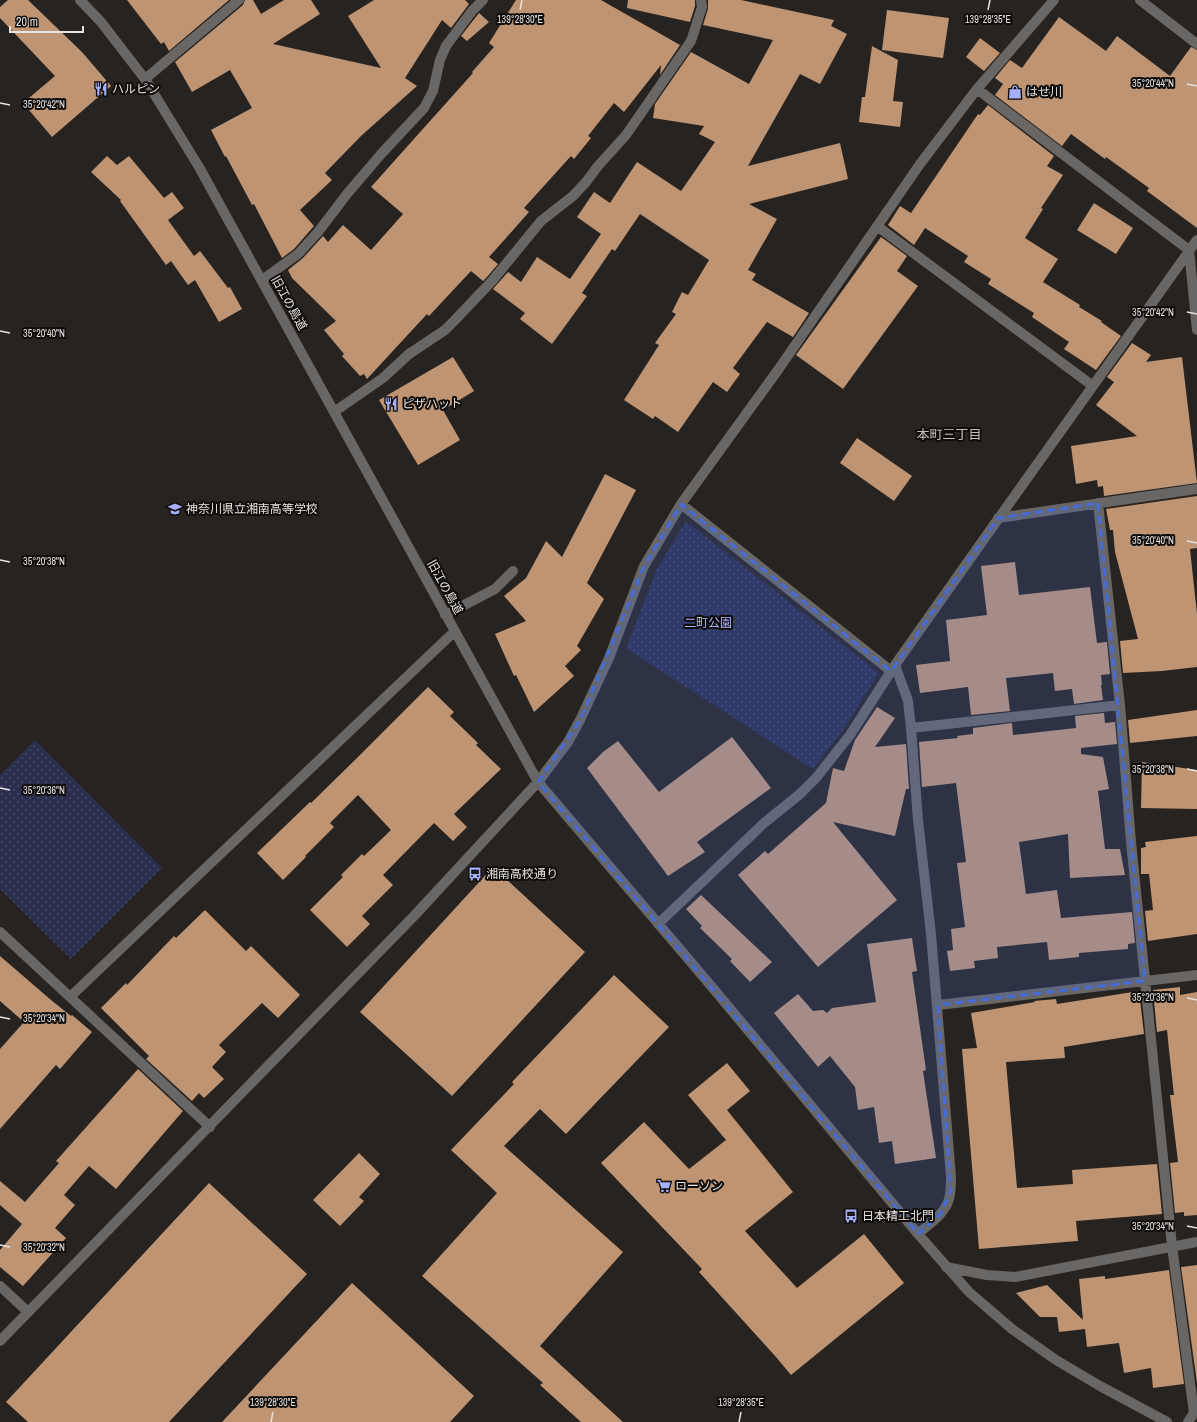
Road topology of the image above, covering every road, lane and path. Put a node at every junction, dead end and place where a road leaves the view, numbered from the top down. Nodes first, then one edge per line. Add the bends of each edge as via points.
1 (80, 0) edge
2 (239, 0) edge
3 (483, 0) edge
4 (701, 0) edge
5 (1054, 0) edge
6 (1140, 0) edge
7 (1197, 44) edge
8 (145, 79) junction
9 (977, 88) junction
10 (877, 226) junction
11 (1197, 240) edge
12 (1189, 250) junction
13 (262, 280) junction
14 (1197, 330) edge
15 (1093, 386) junction
16 (334, 412) junction
17 (1197, 489) edge
18 (1098, 503) junction
19 (681, 504) junction
20 (998, 518) junction
21 (513, 572) dead end
22 (445, 615) junction
23 (454, 631) junction
24 (893, 668) junction
25 (1120, 705) junction
26 (911, 728) junction
27 (538, 782) junction
28 (658, 924) junction
29 (0, 932) edge
30 (1197, 975) edge
31 (1145, 981) junction
32 (70, 997) junction
33 (938, 1005) junction
34 (210, 1127) junction
35 (918, 1234) junction
36 (1197, 1242) edge
37 (1172, 1246) junction
38 (946, 1267) junction
39 (0, 1286) edge
40 (28, 1312) junction
41 (0, 1341) edge
42 (1167, 1422) edge
43 (1188, 1422) edge

1 - 8 street, 旧江の島道 via 101,22
2 - 8 street
3 - 13 street via 446,46 440,60 434,91 424,108 382,153 298,254
4 - 16 street via 702,7 692,41 626,135 574,196 541,221 492,281 445,330 409,354 383,378
5 - 9 street
6 - 7 street
8 - 13 street, 旧江の島道 via 199,167
9 - 10 street
9 - 12 street
10 - 15 street
10 - 19 street via 778,370
11 - 12 street
12 - 14 street
12 - 15 street
13 - 16 street, 旧江の島道
15 - 20 street
16 - 22 street, 旧江の島道
17 - 18 street
18 - 20 street
18 - 25 street
19 - 24 street
19 - 27 street via 644,566 609,658 580,720 568,742
20 - 24 street
21 - 22 street via 495,589
22 - 23 street, 旧江の島道
23 - 27 street, 旧江の島道
23 - 32 street
24 - 26 street via 908,701
24 - 28 street via 850,735 816,778 764,823
25 - 26 street
25 - 31 street
26 - 33 street
27 - 28 street, 旧江の島道
27 - 34 street via 414,916
28 - 35 street, 旧江の島道
29 - 32 street
30 - 31 street
31 - 33 street
31 - 37 street
32 - 34 street
33 - 35 street via 952,1177 951,1192 940,1215
34 - 40 street
35 - 38 street, 旧江の島道
36 - 37 street
37 - 38 street via 1015,1277 987,1275
37 - 43 street via 1194,1413
38 - 42 street, 旧江の島道 via 969,1292 1012,1329 1056,1360
39 - 40 street
40 - 41 street

